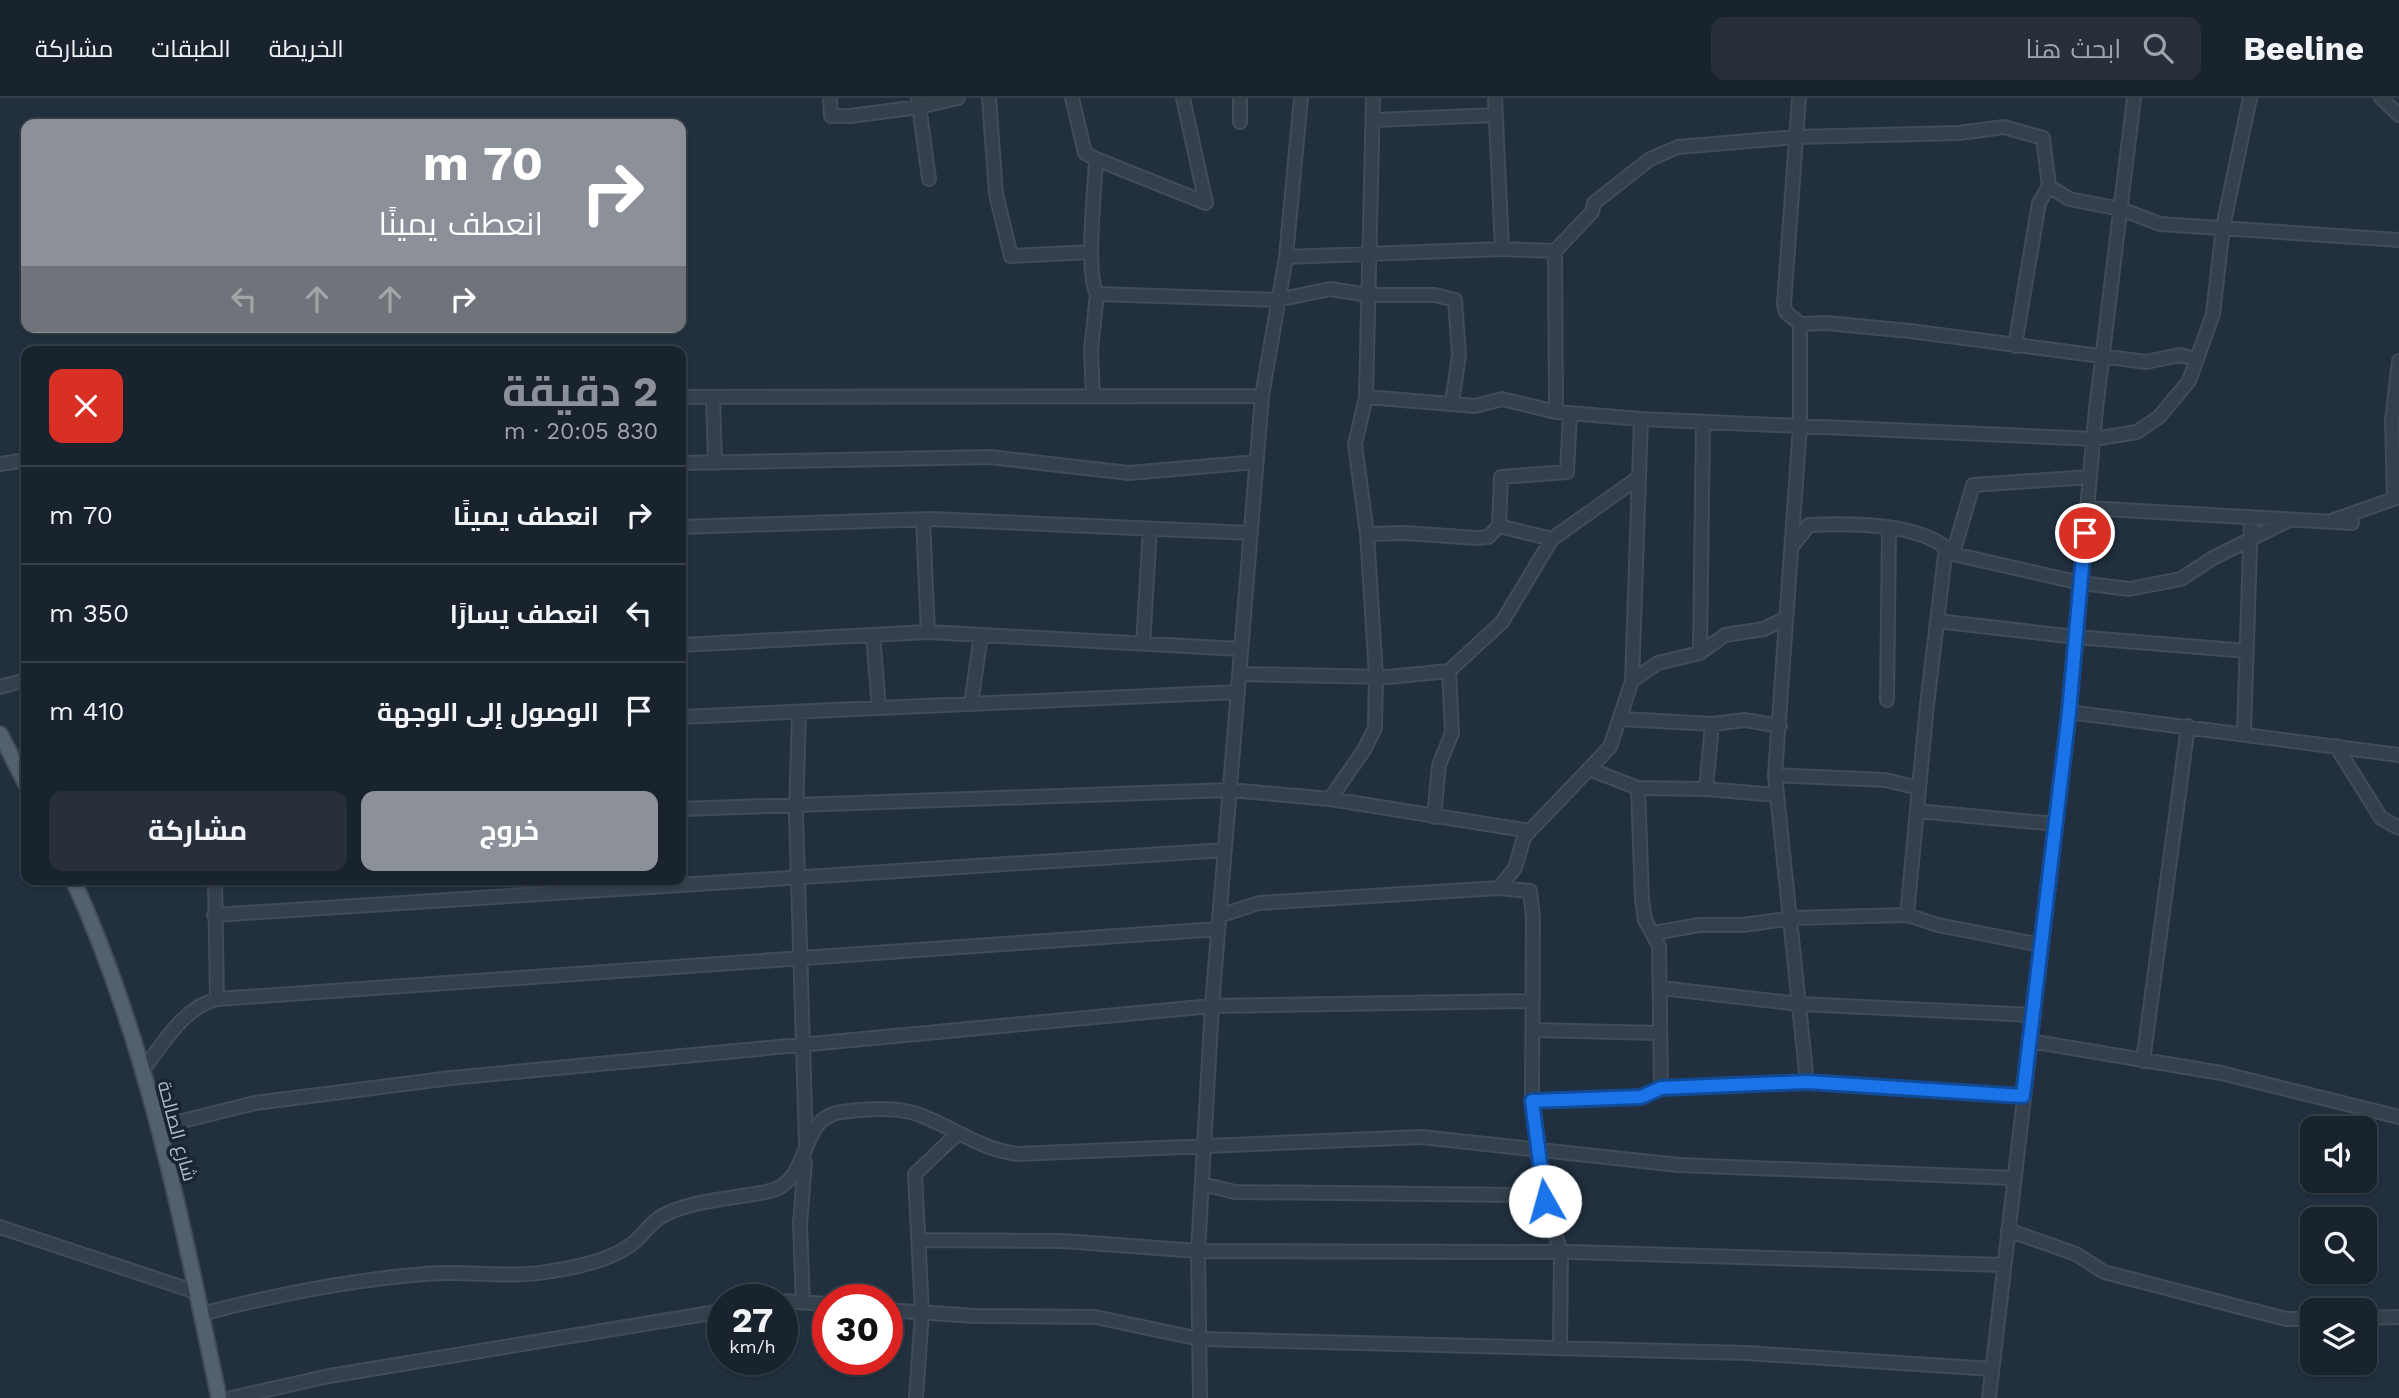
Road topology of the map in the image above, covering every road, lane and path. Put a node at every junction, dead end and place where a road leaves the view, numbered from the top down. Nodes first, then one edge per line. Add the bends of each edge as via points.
1 (830, 98) edge
2 (958, 98) edge
3 (989, 98) edge
4 (1072, 98) edge
5 (1184, 98) edge
6 (1240, 98) edge
7 (1301, 98) edge
8 (1373, 98) edge
9 (1495, 98) edge
10 (1799, 98) edge
11 (2134, 98) edge
12 (2250, 98) edge
13 (2381, 98) edge
14 (918, 103) edge
15 (1496, 114) junction
16 (2399, 115) edge
17 (1374, 120) junction
18 (1240, 122) dead end
19 (1796, 137) junction
20 (1096, 159) junction
21 (929, 179) dead end
22 (2049, 186) junction
23 (2121, 209) junction
24 (2223, 227) junction
25 (2399, 240) edge
26 (1502, 249) junction
27 (1555, 251) junction
28 (1091, 252) junction
29 (1370, 254) junction
30 (1286, 257) junction
31 (1097, 294) junction
32 (1369, 295) junction
33 (1277, 300) junction
34 (1800, 324) junction
35 (2015, 346) junction
36 (2103, 358) junction
37 (2196, 359) junction
38 (2399, 361) edge
39 (1262, 396) junction
40 (686, 397) edge
41 (713, 397) junction
42 (1093, 397) junction
43 (1366, 397) junction
44 (1452, 403) junction
45 (1563, 413) junction
46 (1641, 419) junction
47 (1703, 422) junction
48 (1800, 426) junction
49 (2094, 439) junction
50 (21, 461) edge
51 (1256, 462) junction
52 (686, 463) edge
53 (715, 463) junction
54 (0, 464) edge
55 (2090, 477) junction
56 (1638, 478) junction
57 (2397, 496) edge
58 (2087, 508) junction
59 (2251, 517) junction
60 (923, 520) junction
61 (2289, 520) junction
62 (2329, 522) junction
63 (2352, 523) dead end
64 (1499, 526) junction
65 (686, 527) edge
66 (1150, 529) junction
67 (1889, 530) junction
68 (1251, 533) junction
69 (1367, 534) junction
70 (1552, 539) junction
71 (2250, 539) junction
72 (1794, 544) junction
73 (1950, 550) junction
74 (2081, 583) junction
75 (1784, 619) junction
76 (1937, 621) junction
77 (928, 632) junction
78 (873, 635) junction
79 (981, 635) junction
80 (2076, 637) junction
81 (1143, 644) junction
82 (686, 645) edge
83 (1241, 649) junction
84 (2247, 651) junction
85 (1700, 653) junction
86 (1449, 671) junction
87 (1239, 674) junction
88 (1376, 675) junction
89 (21, 681) edge
90 (1632, 681) junction
91 (0, 687) edge
92 (1237, 692) junction
93 (1886, 700) dead end
94 (971, 704) junction
95 (879, 708) junction
96 (799, 712) junction
97 (2069, 712) junction
98 (686, 717) edge
99 (1622, 719) junction
100 (1712, 724) junction
101 (1780, 726) junction
102 (2189, 726) junction
103 (2244, 733) junction
104 (0, 734) edge
105 (2336, 746) junction
106 (2399, 755) edge
107 (1589, 769) junction
108 (21, 774) edge
109 (1775, 775) junction
110 (1638, 788) junction
111 (1919, 788) junction
112 (1706, 789) junction
113 (1230, 790) junction
114 (1777, 795) junction
115 (1330, 799) junction
116 (797, 804) junction
117 (686, 809) edge
118 (1916, 811) junction
119 (1434, 817) junction
120 (2056, 824) junction
121 (2399, 828) edge
122 (1530, 831) junction
123 (1224, 850) junction
124 (799, 876) junction
125 (686, 883) edge
126 (75, 885) edge
127 (215, 885) edge
128 (503, 885) edge
129 (659, 885) edge
130 (1499, 888) junction
131 (504, 895) junction
132 (214, 915) junction
133 (1907, 915) junction
134 (1791, 920) junction
135 (1219, 922) junction
136 (1654, 933) junction
137 (2041, 945) junction
138 (801, 958) junction
139 (1661, 988) junction
140 (217, 999) junction
141 (1531, 1001) junction
142 (1800, 1004) junction
143 (1212, 1006) junction
144 (2033, 1016) junction
145 (1533, 1030) junction
146 (1658, 1033) junction
147 (2030, 1041) junction
148 (804, 1044) junction
149 (2143, 1060) junction
150 (142, 1071) junction
151 (1807, 1082) junction
152 (1661, 1088) junction
153 (2023, 1096) junction
154 (1532, 1101) junction
155 (2399, 1117) edge
156 (158, 1127) junction
157 (957, 1134) junction
158 (806, 1144) junction
159 (1204, 1146) junction
160 (1538, 1149) junction
161 (2014, 1178) junction
162 (1202, 1184) junction
163 (1545, 1201) junction
164 (0, 1227) edge
165 (2008, 1230) junction
166 (920, 1240) junction
167 (1198, 1251) junction
168 (1562, 1252) junction
169 (2004, 1265) junction
170 (195, 1292) junction
171 (798, 1302) edge
172 (803, 1302) junction
173 (812, 1303) edge
174 (903, 1311) edge
175 (922, 1313) junction
176 (201, 1314) junction
177 (707, 1314) edge
178 (2377, 1318) edge
179 (2399, 1318) edge
180 (2300, 1319) edge
181 (1200, 1339) junction
182 (1560, 1346) junction
183 (1992, 1369) junction
184 (219, 1398) edge
185 (231, 1398) edge
186 (916, 1398) edge
187 (1200, 1398) edge
188 (1989, 1398) edge

1 - 14 street via 831,116 850,117
2 - 14 street
3 - 28 street via 996,194 1011,256
4 - 20 street via 1085,153
5 - 20 street via 1206,203
6 - 18 street
7 - 30 street
8 - 17 street
9 - 15 street
10 - 19 street
11 - 23 street
12 - 24 street
13 - 16 street
14 - 21 street
15 - 17 street
15 - 26 street
17 - 29 street
19 - 22 street via 1959,133 2004,127 2043,138
19 - 27 street via 1678,147 1650,159 1594,203 1592,212
19 - 34 street via 1784,304
20 - 28 street
22 - 23 street via 2069,199
22 - 35 street via 2039,203
23 - 24 street via 2160,224
23 - 36 street
24 - 25 street
24 - 37 street via 2213,314
26 - 27 street
26 - 29 street
27 - 45 street
28 - 31 street
29 - 30 street
29 - 32 street
30 - 33 street
31 - 33 street
31 - 42 street via 1091,349
32 - 33 street via 1330,289
32 - 43 street
32 - 44 street via 1435,295 1455,300 1459,355
33 - 39 street
34 - 35 street via 1826,323
34 - 48 street
35 - 36 street
36 - 37 street via 2146,362 2180,355
36 - 49 street
37 - 49 street via 2189,381 2159,417 2137,432
38 - 57 street via 2392,420
39 - 42 street
39 - 51 street
40 - 41 street
41 - 42 street
41 - 53 street
43 - 44 street
43 - 69 street via 1355,444
44 - 45 street via 1475,406 1502,399
45 - 46 street
45 - 64 street via 1567,472 1501,477
46 - 47 street
46 - 56 street
47 - 48 street
47 - 85 street
48 - 49 street
48 - 72 street
49 - 55 street
50 - 54 street
51 - 53 street via 1129,473 989,457
51 - 68 street
52 - 53 street
55 - 58 street
55 - 73 street via 1973,485
56 - 70 street
56 - 90 street
57 - 62 street
58 - 59 street
58 - 74 street
59 - 61 street
59 - 71 street
60 - 65 street
60 - 66 street
60 - 77 street
61 - 62 street
61 - 71 street
62 - 63 street
64 - 69 street via 1488,537 1478,538
64 - 70 street
66 - 68 street
66 - 81 street
67 - 72 street via 1849,523 1809,525
67 - 73 street via 1926,534
67 - 93 street
68 - 83 street
69 - 88 street
70 - 86 street via 1502,622
71 - 74 street via 2181,579 2129,589
71 - 84 street
72 - 75 street
73 - 74 street
73 - 76 street
74 - 80 street
75 - 85 street via 1764,629 1725,635
75 - 101 street
76 - 80 street
76 - 111 street
77 - 78 street
77 - 79 street
78 - 82 street
78 - 95 street
79 - 81 street
79 - 94 street
80 - 84 street
80 - 97 street
81 - 83 street
83 - 87 street
84 - 103 street
85 - 90 street via 1658,663
86 - 88 street
86 - 119 street via 1452,733 1439,765
87 - 88 street
87 - 92 street
88 - 115 street via 1375,728
89 - 91 street
90 - 99 street
92 - 94 street
92 - 113 street
94 - 95 street
95 - 96 street
96 - 98 street
96 - 116 street
97 - 102 street
97 - 120 street
99 - 100 street
99 - 107 street via 1610,747
100 - 101 street via 1745,720
100 - 112 street
101 - 109 street
102 - 103 street
102 - 149 street
103 - 105 street
104 - 108 main road
105 - 106 street
105 - 121 street via 2381,818
107 - 110 street
107 - 122 street
109 - 111 street via 1885,780
109 - 114 street
110 - 112 street
110 - 136 street via 1642,898 1645,920
111 - 118 street
112 - 114 street
113 - 115 street
113 - 116 street
113 - 123 street
114 - 134 street
115 - 119 street
116 - 117 street
116 - 124 street
118 - 120 street
118 - 133 street
119 - 122 street
120 - 137 street
122 - 130 street via 1515,869
123 - 124 street
123 - 135 street
124 - 125 street
124 - 138 street
126 - 150 main road, شارع الصالحة
127 - 132 street
128 - 131 street
129 - 131 street
130 - 135 street via 1259,903
130 - 141 street via 1530,891
131 - 132 street
132 - 140 street
133 - 134 street
133 - 137 street
134 - 136 street via 1699,925
134 - 142 street
135 - 138 street
135 - 143 street
136 - 139 street
137 - 144 street
138 - 140 street
138 - 148 street
139 - 142 street
139 - 146 street
140 - 150 street via 188,1014
141 - 143 street
141 - 145 street
142 - 144 street
142 - 151 street
143 - 148 street
143 - 159 street
144 - 147 street
145 - 146 street
145 - 154 street
146 - 152 street
147 - 149 street
147 - 153 street
148 - 156 street via 451,1077 255,1103
148 - 158 street
149 - 155 street via 2221,1073
150 - 156 main road, شارع الصالحة
151 - 152 street
151 - 153 street
152 - 154 street via 1641,1097
153 - 161 street
154 - 160 street
156 - 170 main road, شارع الصالحة
157 - 158 street via 906,1111 838,1113 821,1124
157 - 159 street via 990,1149 1031,1155
157 - 166 street via 915,1174
158 - 172 street via 800,1224
158 - 176 street via 800,1168 780,1188 674,1211 656,1220 618,1254 551,1271 427,1273 269,1296
159 - 160 street via 1421,1137
159 - 162 street
160 - 161 street via 1679,1165
160 - 163 street
161 - 165 street
162 - 163 street via 1235,1192 1520,1195
162 - 167 street
163 - 168 street
164 - 170 street
165 - 169 street
165 - 180 street via 2076,1254 2104,1272
166 - 167 street via 1063,1241
166 - 175 street
167 - 168 street
167 - 181 street
168 - 169 street
168 - 182 street
169 - 183 street
170 - 176 main road, شارع الصالحة
171 - 172 street
172 - 173 street
174 - 175 street
175 - 181 street via 1094,1317
175 - 186 street
176 - 184 main road, شارع الصالحة
177 - 185 street via 329,1376
178 - 179 street
181 - 182 street
181 - 187 street
182 - 183 street
183 - 188 street

